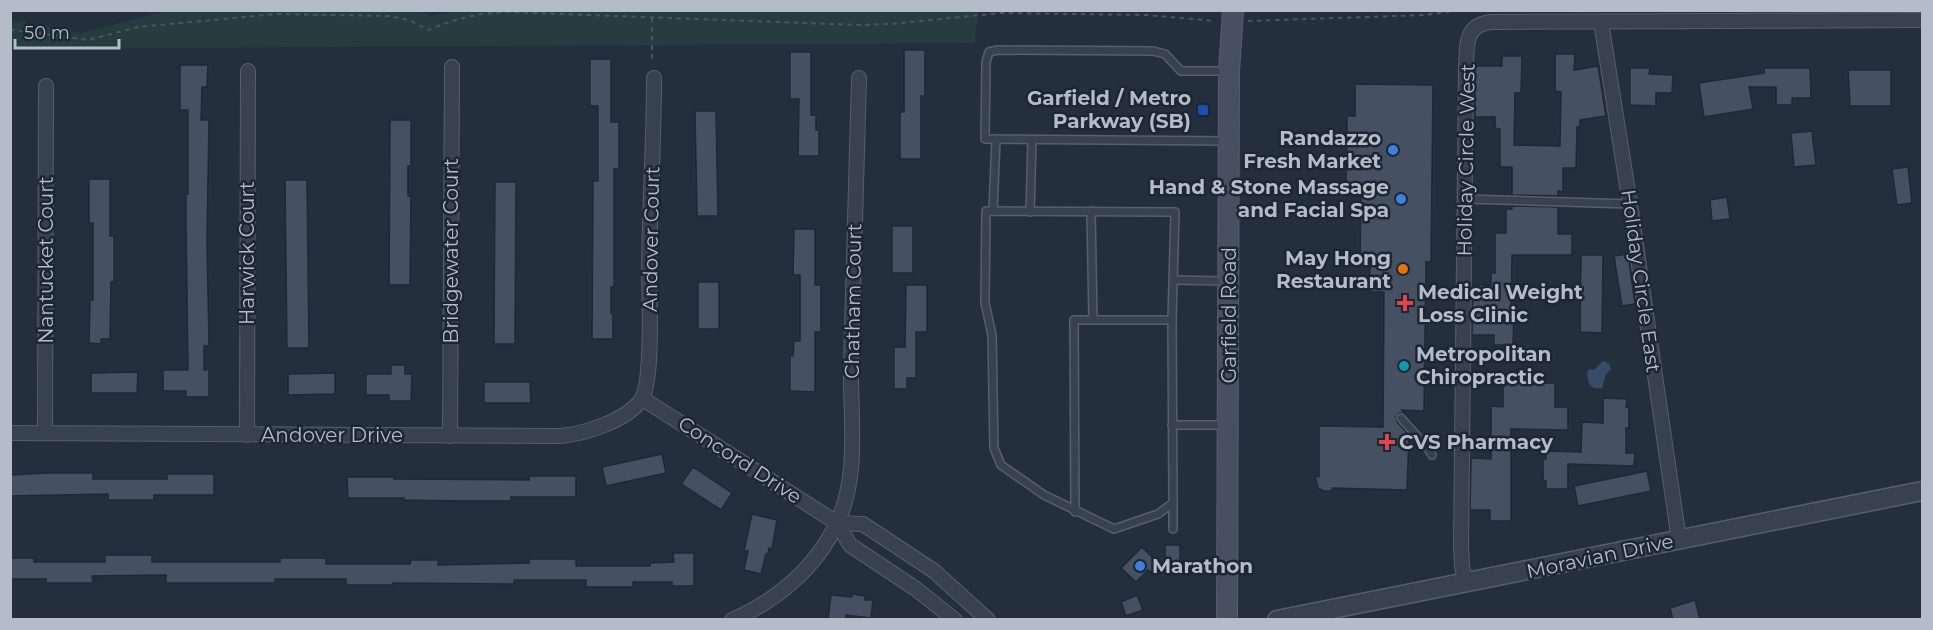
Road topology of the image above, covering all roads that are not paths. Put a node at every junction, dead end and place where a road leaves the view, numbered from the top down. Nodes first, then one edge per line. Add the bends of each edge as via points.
1 (1233, 10) edge
2 (1923, 20) edge
3 (1601, 22) junction
4 (452, 67) dead end
5 (1229, 70) junction
6 (248, 71) dead end
7 (654, 78) dead end
8 (859, 78) dead end
9 (46, 86) dead end
10 (996, 139) junction
11 (1032, 140) junction
12 (1228, 141) junction
13 (1465, 199) junction
14 (1630, 204) junction
15 (1091, 211) junction
16 (993, 212) junction
17 (1030, 212) junction
18 (1173, 280) junction
19 (1228, 281) junction
20 (1093, 320) junction
21 (1172, 320) junction
22 (642, 399) junction
23 (1401, 418) dead end
24 (1229, 425) junction
25 (1172, 426) junction
26 (10, 433) edge
27 (45, 433) junction
28 (247, 435) junction
29 (450, 436) junction
30 (1432, 455) dead end
31 (1923, 491) edge
32 (1173, 503) junction
33 (1075, 512) junction
34 (837, 523) junction
35 (1173, 529) dead end
36 (1678, 540) junction
37 (1465, 583) junction
38 (732, 620) edge
39 (955, 620) edge
40 (988, 620) edge
41 (1227, 620) edge
42 (1277, 620) edge

1 - 5 main road, Garfield Road
2 - 3 street
3 - 13 street, Holiday Circle West via 1491,22 1482,23 1471,32
3 - 14 street, Holiday Circle East
4 - 29 street, Bridgewater Court
5 - 10 lane via 1181,71 1165,54 1153,51 989,52 985,139
5 - 12 main road, Garfield Road
6 - 28 street, Harwick Court
7 - 22 street, Andover Court via 649,374
8 - 34 street, Chatham Court via 851,382 853,449
9 - 27 street, Nantucket Court
10 - 11 lane
10 - 16 lane
11 - 12 lane
11 - 17 lane
12 - 19 main road, Garfield Road
13 - 14 lane
13 - 37 street, Holiday Circle West via 1461,546
14 - 36 street, Holiday Circle East
15 - 17 lane
15 - 18 lane via 1175,212
15 - 20 lane
16 - 17 lane
16 - 33 lane via 986,212 985,303 992,334 994,448 1001,465
18 - 19 lane
18 - 21 lane
19 - 24 main road, Garfield Road
20 - 21 lane
20 - 33 lane via 1074,320
21 - 25 lane
22 - 29 street, Andover Drive via 620,416 576,434
22 - 34 street, Concord Drive
23 - 30 lane
24 - 25 lane
24 - 41 main road, Garfield Road
25 - 32 lane
26 - 27 street, Andover Drive
27 - 28 street, Andover Drive
28 - 29 street, Andover Drive
31 - 36 street, Moravian Drive
32 - 33 lane via 1158,514 1114,529
32 - 35 lane
34 - 38 street, Chatham Court via 801,573 775,597
34 - 39 street, Concord Drive via 850,545
34 - 40 street, Concord Drive via 864,524 934,572
36 - 37 street, Moravian Drive
37 - 42 street, Moravian Drive

